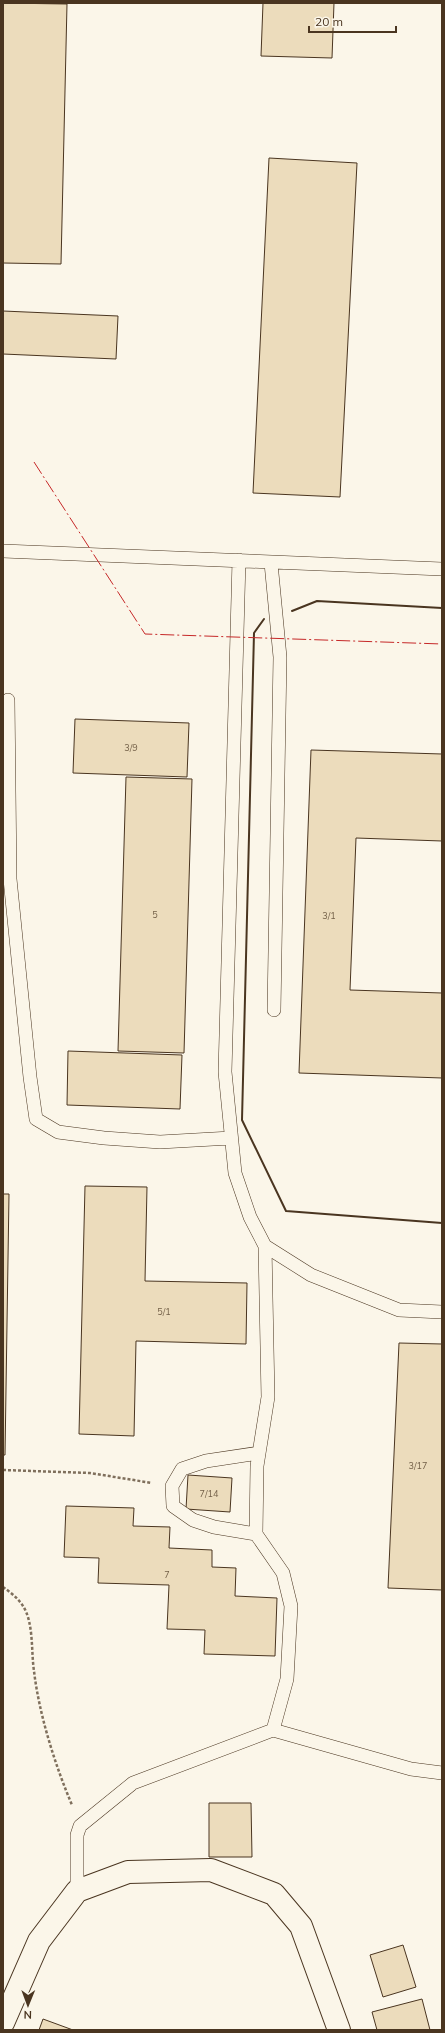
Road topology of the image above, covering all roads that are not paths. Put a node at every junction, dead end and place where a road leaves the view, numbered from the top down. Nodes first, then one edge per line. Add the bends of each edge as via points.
1 (3, 551) edge
2 (239, 560) junction
3 (271, 563) junction
4 (442, 569) edge
5 (8, 700) dead end
6 (274, 1010) dead end
7 (231, 1138) junction
8 (265, 1246) junction
9 (442, 1312) edge
10 (259, 1453) junction
11 (256, 1534) junction
12 (273, 1730) junction
13 (442, 1773) edge
14 (77, 1891) junction
15 (3, 2023) edge
16 (339, 2030) edge

1 - 2 lane
2 - 3 lane
2 - 7 lane via 225,1072
3 - 4 lane
3 - 6 lane via 280,657
5 - 7 lane via 10,879 36,1119 58,1132 104,1138 160,1142
7 - 8 lane via 235,1173 250,1217
8 - 9 lane via 311,1275 399,1310
8 - 10 lane via 268,1397
10 - 11 lane
10 - 11 lane via 206,1461 182,1469 172,1486 173,1506 193,1520 214,1528
11 - 12 lane via 283,1573 291,1606 287,1679
12 - 13 lane via 411,1769
12 - 14 lane via 133,1783 80,1826 77,1835
14 - 15 street via 39,1941
14 - 16 street via 128,1872 211,1870 274,1894 301,1926

